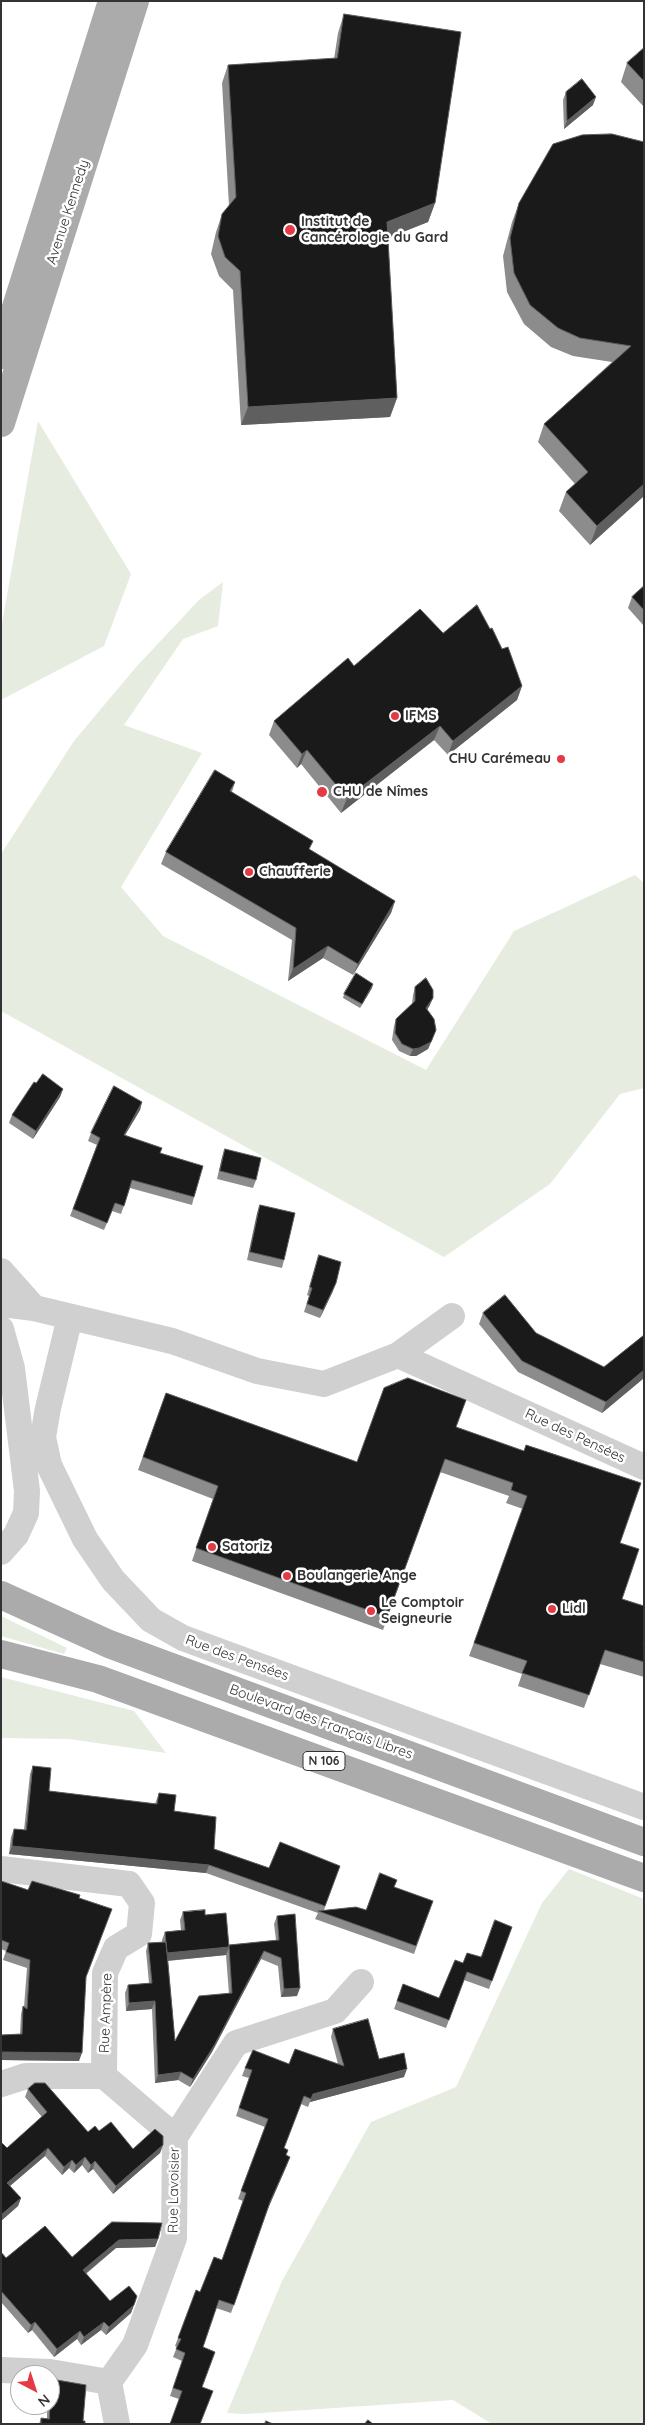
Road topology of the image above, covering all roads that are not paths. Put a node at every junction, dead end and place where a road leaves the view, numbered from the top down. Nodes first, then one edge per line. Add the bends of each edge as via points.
1 (112, 1) edge
2 (135, 1) edge
3 (1, 355) edge
4 (1, 423) edge
5 (1, 1271) edge
6 (1, 1304) edge
7 (34, 1308) junction
8 (452, 1316) dead end
9 (70, 1317) junction
10 (1, 1329) edge
11 (398, 1355) junction
12 (644, 1467) edge
13 (1, 1552) edge
14 (1, 1595) edge
15 (1, 1654) edge
16 (644, 1807) edge
17 (644, 1842) edge
18 (1, 1869) edge
19 (644, 1878) edge
20 (361, 1982) dead end
21 (104, 2076) junction
22 (1, 2084) edge
23 (175, 2137) junction
24 (1, 2370) edge
25 (109, 2382) junction
26 (117, 2424) edge

1 - 3 main road, Avenue Kennedy
2 - 4 main road, Avenue Kennedy
5 - 7 street
6 - 7 street
7 - 9 street
8 - 11 street
9 - 11 street via 172,1341 256,1371 324,1384
9 - 16 street, Rue des Pensées via 43,1436 49,1465 85,1539 113,1580 150,1620 183,1638
10 - 13 street via 12,1368 27,1491 26,1514 16,1535
11 - 12 street, Rue des Pensées
14 - 17 main road, Boulevard des Français Libres / N 106 via 109,1644
15 - 19 main road, N 106 via 98,1679
18 - 21 street, Rue Ampère via 129,1884 142,1902 139,1934 116,1948 105,1973
20 - 23 street, Rue Lavoisier via 336,2011 236,2043
21 - 22 street via 26,2076
21 - 23 street
23 - 25 street, Rue Lavoisier via 174,2238 135,2345
24 - 25 street via 50,2372
25 - 26 street

